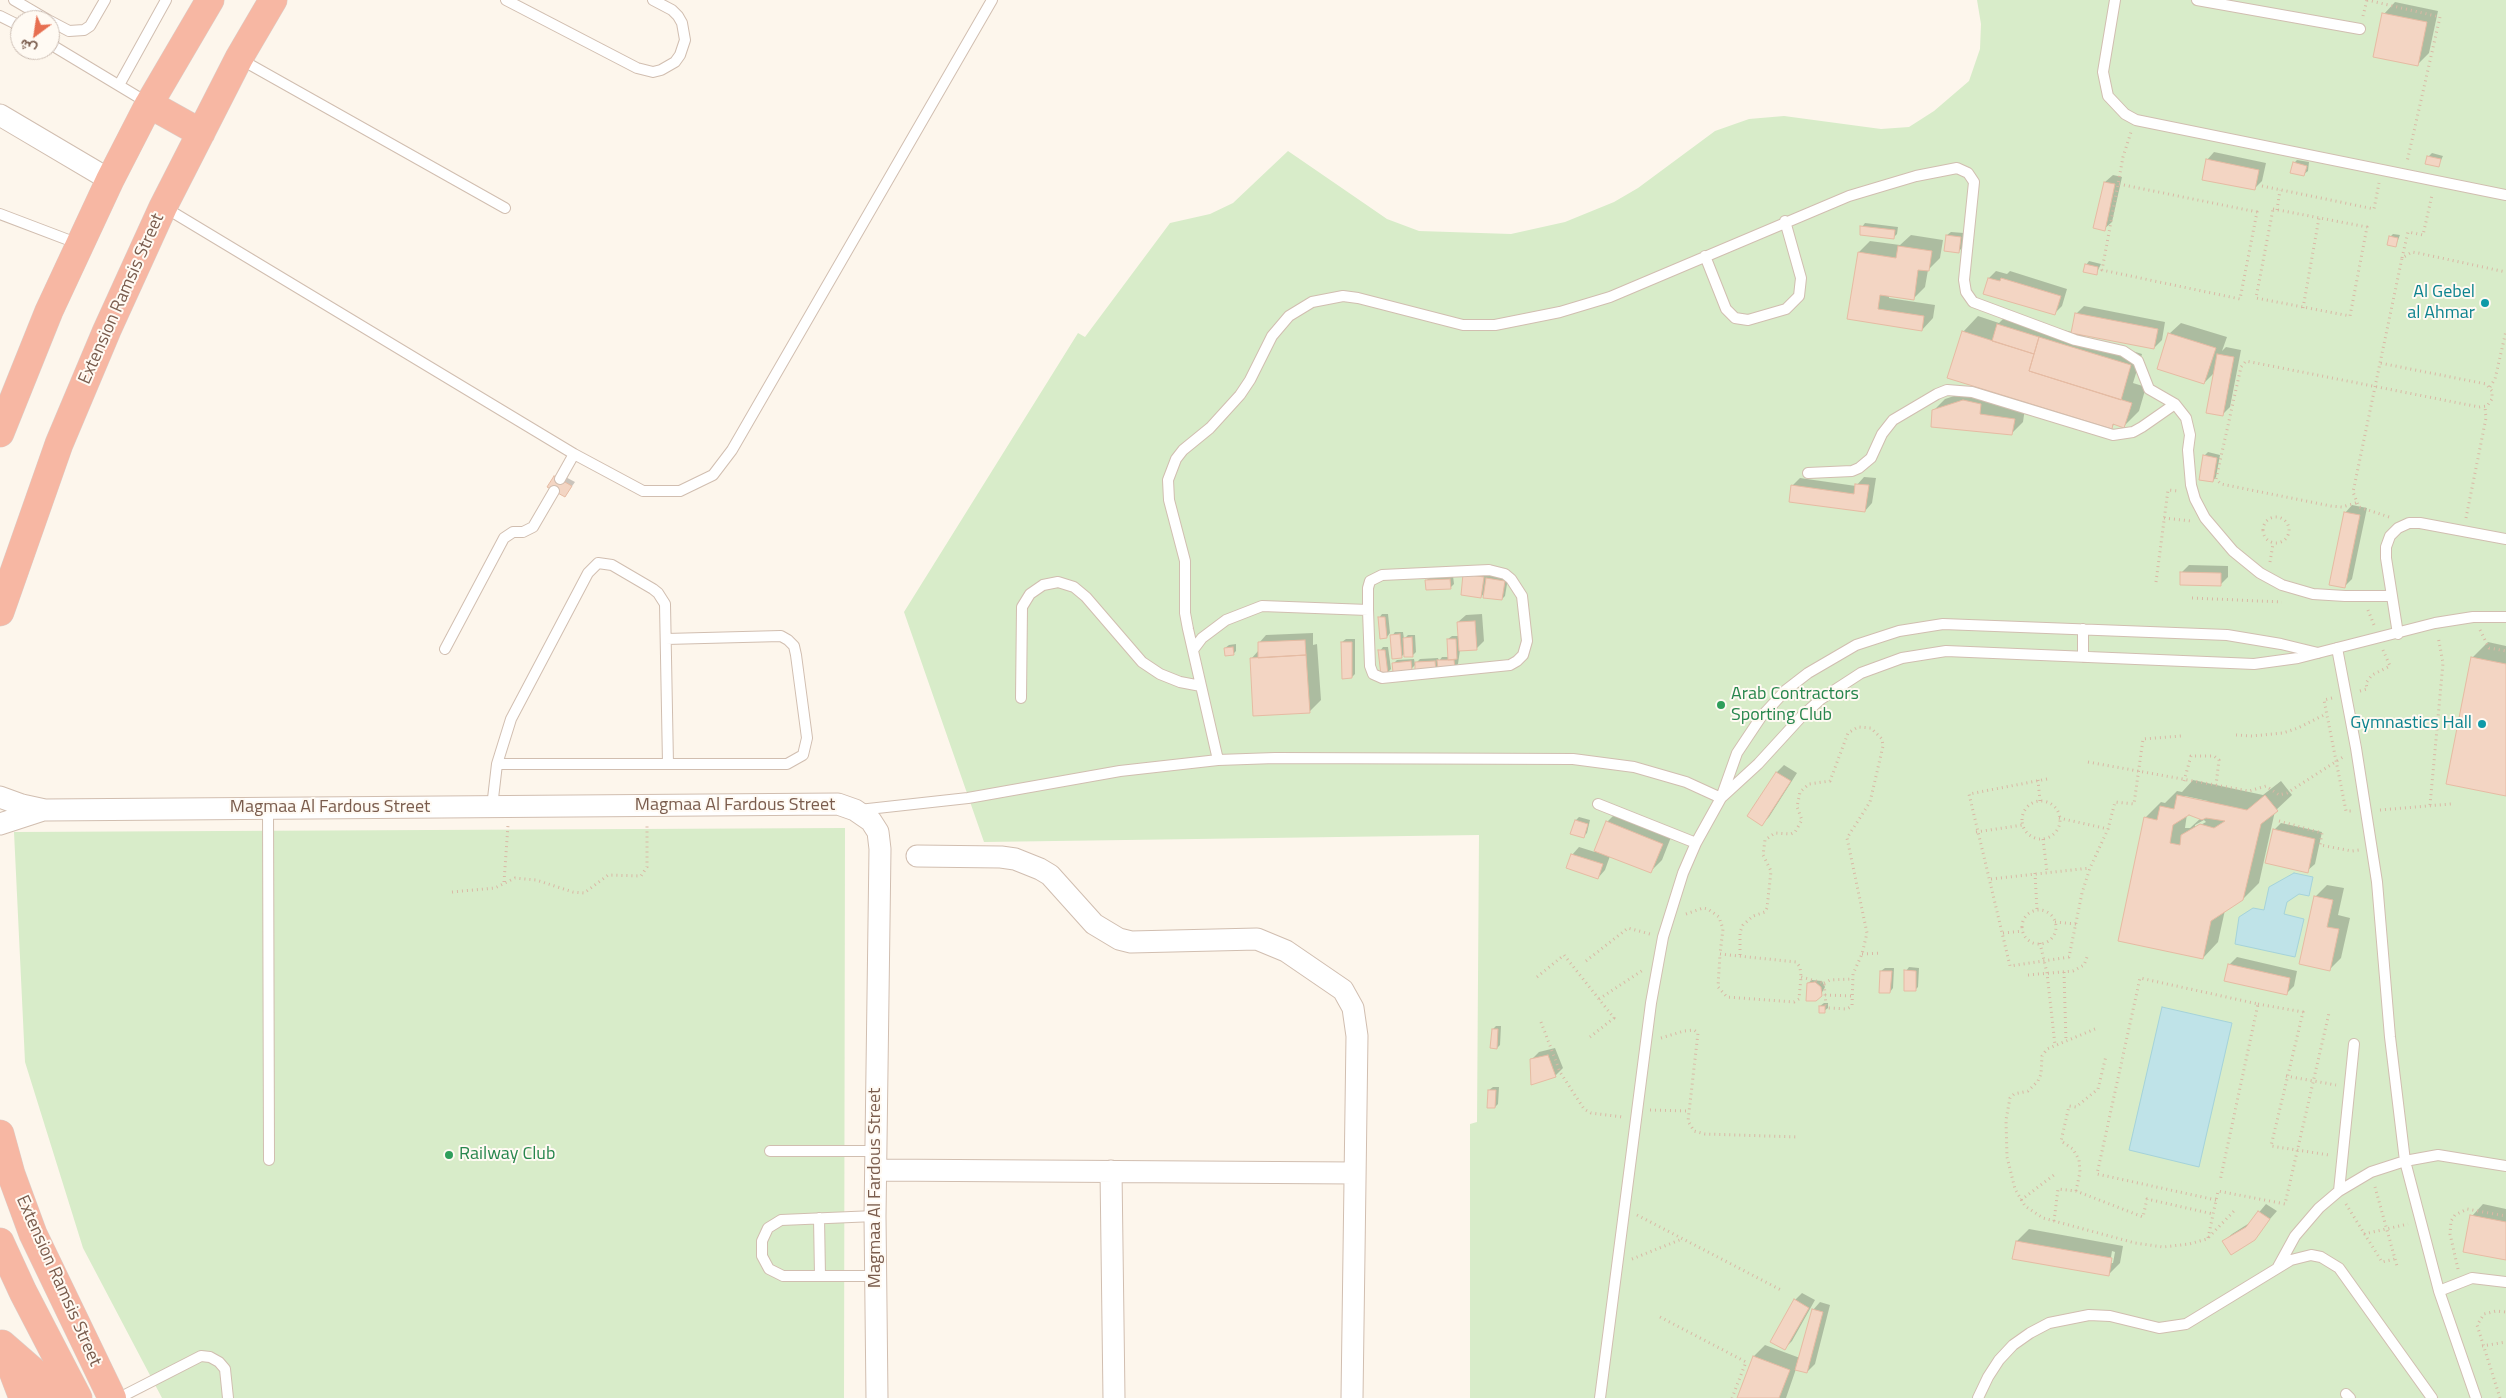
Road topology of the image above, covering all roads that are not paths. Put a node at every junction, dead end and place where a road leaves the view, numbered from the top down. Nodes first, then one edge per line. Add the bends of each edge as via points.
1 (14, 0) edge
2 (105, 0) edge
3 (166, 0) edge
4 (210, 0) edge
5 (273, 0) edge
6 (506, 0) edge
7 (653, 0) edge
8 (992, 0) edge
9 (2115, 0) edge
10 (2197, 0) edge
11 (31, 10) edge
12 (60, 26) edge
13 (2360, 29) dead end
14 (60, 50) edge
15 (239, 58) junction
16 (119, 85) junction
17 (149, 104) junction
18 (0, 115) edge
19 (201, 133) junction
20 (110, 180) junction
21 (2506, 195) edge
22 (163, 207) junction
23 (505, 208) dead end
24 (0, 214) edge
25 (1785, 221) junction
26 (79, 244) junction
27 (1705, 256) junction
28 (2176, 404) junction
29 (0, 432) edge
30 (574, 454) junction
31 (1808, 473) dead end
32 (560, 480) dead end
33 (554, 491) dead end
34 (2506, 539) edge
35 (2392, 596) junction
36 (1368, 610) junction
37 (0, 612) edge
38 (2506, 617) edge
39 (2083, 629) junction
40 (2398, 634) junction
41 (666, 639) junction
42 (2337, 648) junction
43 (445, 650) dead end
44 (1193, 650) junction
45 (2318, 653) junction
46 (2083, 657) junction
47 (1201, 686) junction
48 (1021, 698) dead end
49 (1218, 760) junction
50 (498, 764) junction
51 (668, 764) junction
52 (0, 796) edge
53 (1721, 798) junction
54 (1598, 804) dead end
55 (501, 807) junction
56 (268, 808) junction
57 (45, 810) junction
58 (855, 810) junction
59 (0, 824) edge
60 (1696, 843) junction
61 (917, 856) dead end
62 (2354, 1044) dead end
63 (0, 1134) edge
64 (770, 1151) dead end
65 (269, 1160) dead end
66 (876, 1160) junction
67 (2405, 1161) junction
68 (2506, 1166) edge
69 (1111, 1171) junction
70 (1356, 1173) junction
71 (2339, 1192) junction
72 (875, 1216) junction
73 (819, 1218) junction
74 (0, 1242) edge
75 (2277, 1268) junction
76 (820, 1276) junction
77 (875, 1276) junction
78 (2506, 1282) edge
79 (2439, 1291) junction
80 (1, 1342) edge
81 (23, 1398) edge
82 (52, 1398) edge
83 (78, 1398) edge
84 (112, 1398) edge
85 (119, 1398) edge
86 (228, 1398) edge
87 (877, 1398) edge
88 (1114, 1398) edge
89 (1352, 1398) edge
90 (1600, 1398) edge
91 (1978, 1398) edge
92 (2432, 1398) edge
93 (2476, 1398) edge

1 - 11 lane
2 - 12 lane via 90,26 84,30 69,31
3 - 16 lane
4 - 17 highway
5 - 15 highway, Extension Ramsis Street
6 - 7 lane via 636,68 653,72 675,62 685,40 678,16
8 - 30 lane via 732,450 714,475 680,491 643,491
9 - 21 lane via 2103,72 2104,84 2116,106 2136,120
10 - 13 lane
14 - 16 lane
15 - 19 highway, Extension Ramsis Street
15 - 23 lane
16 - 17 lane
17 - 19 highway
17 - 20 highway
18 - 20 street
19 - 22 highway, Extension Ramsis Street
20 - 26 highway
22 - 30 lane
22 - 37 highway, Extension Ramsis Street via 59,444
24 - 26 lane
25 - 27 lane
25 - 27 lane via 1801,278 1798,296 1786,309 1748,320 1735,318 1726,308
25 - 28 lane via 1882,185 1950,169 1963,170 1972,177 1974,188 1964,280 1968,297 1979,305 2070,338 2131,355 2142,369 2149,389
26 - 29 highway
27 - 44 lane via 1586,306 1495,325 1449,324 1343,296 1312,302 1290,316 1272,336 1240,394 1210,428 1183,450 1170,469 1168,495 1185,561 1185,613
28 - 31 lane via 2133,432 2112,435 1972,392 1947,390 1893,420 1882,434 1871,458 1859,468
28 - 35 lane via 2189,426 2189,471 2195,499 2209,524 2246,563 2268,578 2298,590 2329,596
30 - 32 lane
33 - 43 lane via 533,527 504,538
34 - 35 lane via 2420,523 2398,528 2386,546
35 - 40 lane
36 - 36 lane via 1370,666 1373,674 1382,678 1510,665 1526,649 1520,589 1497,571 1375,576 1368,588
36 - 44 lane via 1262,606 1226,620 1202,638
38 - 40 lane via 2474,616
39 - 45 lane via 2227,635
39 - 46 lane
39 - 53 lane via 1943,624 1898,631 1856,645 1808,673 1786,690 1761,717 1737,753
40 - 42 lane
41 - 50 lane via 665,604 658,593 606,562 592,567 511,720
41 - 51 lane
41 - 51 lane via 781,636 788,640 796,655 808,738 802,755 787,764
42 - 45 lane
42 - 67 lane via 2372,848
44 - 47 lane
45 - 46 lane via 2254,664
46 - 53 lane via 1946,652 1924,653 1881,664 1848,680 1820,699
47 - 48 lane via 1160,674 1142,662 1086,597 1074,586 1058,582 1043,585 1030,594 1022,607
47 - 49 lane
49 - 53 lane via 1573,759 1634,767 1686,782
49 - 58 lane via 1070,778 968,798
50 - 51 lane
50 - 55 lane
52 - 57 street, Magmaa Al Fardous Street
53 - 60 lane
54 - 60 lane
55 - 56 street, Magmaa Al Fardous Street
55 - 58 street, Magmaa Al Fardous Street via 838,804
56 - 57 street, Magmaa Al Fardous Street
56 - 65 lane
57 - 59 street, Magmaa Al Fardous Street
58 - 66 street, Magmaa Al Fardous Street via 871,821 878,832 880,849
60 - 90 lane via 1667,922 1656,970
61 - 70 street via 1015,859 1050,875 1108,935 1131,942 1257,938 1277,946 1335,983 1354,1008 1357,1036
62 - 71 lane
63 - 84 highway, Extension Ramsis Street via 33,1234
64 - 66 lane
66 - 69 street
66 - 72 street, Magmaa Al Fardous Street
67 - 68 lane via 2446,1155
67 - 71 lane via 2371,1172
67 - 79 lane
69 - 70 street
69 - 88 street
70 - 89 street
71 - 75 lane via 2306,1222
72 - 73 lane
72 - 77 street, Magmaa Al Fardous Street
73 - 76 lane
73 - 76 lane via 781,1220 768,1228 762,1241 762,1256 770,1269 783,1276
74 - 83 highway
75 - 91 lane via 2198,1317 2172,1327 2159,1328 2110,1316 2089,1315 2049,1324 2024,1337 1999,1360
75 - 92 lane via 2311,1255 2335,1264
76 - 77 lane
77 - 87 street, Magmaa Al Fardous Street
78 - 79 lane via 2472,1278
79 - 93 lane
80 - 81 highway
80 - 82 highway via 33,1370
85 - 86 lane via 201,1356 219,1362 225,1370

